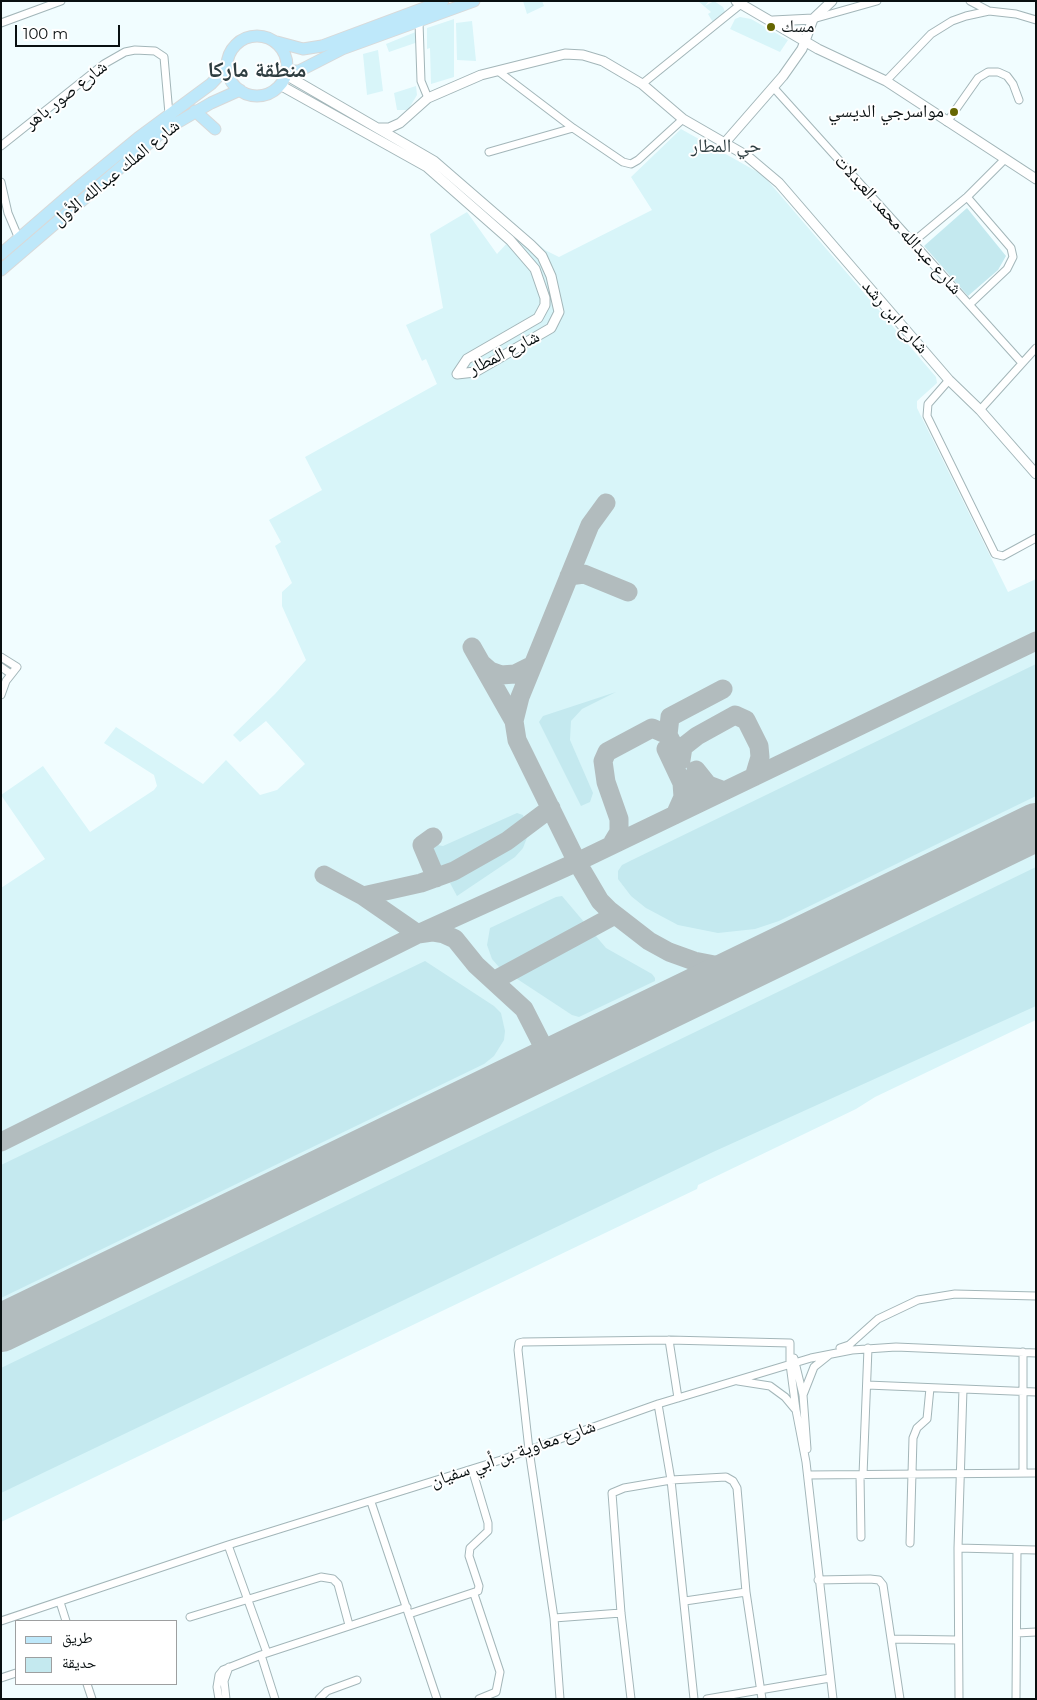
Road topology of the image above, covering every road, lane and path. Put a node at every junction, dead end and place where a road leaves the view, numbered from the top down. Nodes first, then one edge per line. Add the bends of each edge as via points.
1 (61, 1) edge
2 (443, 1) edge
3 (474, 1) edge
4 (832, 1) edge
5 (877, 1) edge
6 (970, 1) edge
7 (739, 3) edge
8 (989, 11) junction
9 (813, 19) junction
10 (1036, 20) edge
11 (770, 21) junction
12 (419, 22) junction
13 (1, 23) edge
14 (273, 40) junction
15 (806, 40) junction
16 (227, 67) junction
17 (498, 71) junction
18 (284, 77) junction
19 (886, 81) junction
20 (211, 84) junction
21 (642, 84) junction
22 (773, 87) junction
23 (240, 90) junction
24 (428, 98) junction
25 (1019, 100) dead end
26 (211, 103) junction
27 (195, 111) junction
28 (170, 114) junction
29 (683, 119) junction
30 (947, 122) junction
31 (375, 128) junction
32 (573, 128) junction
33 (216, 129) dead end
34 (1, 146) edge
35 (726, 146) junction
36 (489, 152) dead end
37 (1005, 159) junction
38 (1036, 179) edge
39 (1, 182) edge
40 (2, 195) edge
41 (967, 197) junction
42 (507, 231) junction
43 (19, 239) junction
44 (913, 242) junction
45 (521, 251) junction
46 (538, 252) junction
47 (1, 254) edge
48 (1, 270) edge
49 (551, 276) junction
50 (541, 280) junction
51 (970, 304) junction
52 (1036, 348) edge
53 (1022, 363) junction
54 (949, 380) junction
55 (980, 410) junction
56 (1036, 474) edge
57 (1036, 538) edge
58 (1, 657) edge
59 (1, 667) edge
60 (11, 674) junction
61 (1, 695) edge
62 (1036, 1296) edge
63 (669, 1340) junction
64 (868, 1348) junction
65 (831, 1352) junction
66 (1024, 1352) junction
67 (1036, 1353) edge
68 (793, 1363) junction
69 (736, 1380) junction
70 (867, 1385) junction
71 (930, 1388) junction
72 (963, 1389) junction
73 (1024, 1391) junction
74 (1036, 1392) edge
75 (803, 1395) junction
76 (678, 1398) junction
77 (658, 1404) junction
78 (796, 1410) junction
79 (530, 1450) junction
80 (806, 1462) junction
81 (472, 1469) junction
82 (1023, 1473) junction
83 (1036, 1473) edge
84 (910, 1474) junction
85 (960, 1474) junction
86 (808, 1475) junction
87 (862, 1475) junction
88 (671, 1480) junction
89 (371, 1502) junction
90 (861, 1537) dead end
91 (910, 1543) dead end
92 (228, 1545) junction
93 (958, 1548) junction
94 (1018, 1550) junction
95 (1036, 1550) edge
96 (818, 1580) junction
97 (746, 1592) junction
98 (474, 1594) junction
99 (248, 1599) junction
100 (685, 1601) junction
101 (60, 1602) junction
102 (408, 1610) junction
103 (621, 1613) junction
104 (190, 1617) dead end
105 (554, 1618) junction
106 (66, 1620) edge
107 (1, 1621) edge
108 (350, 1625) junction
109 (1036, 1632) edge
110 (1017, 1633) junction
111 (892, 1639) junction
112 (957, 1640) junction
113 (264, 1654) junction
114 (229, 1667) junction
115 (15, 1673) edge
116 (1, 1678) edge
117 (830, 1678) junction
118 (356, 1680) dead end
119 (87, 1685) edge
120 (761, 1690) junction
121 (92, 1699) edge
122 (219, 1699) edge
123 (226, 1699) edge
124 (275, 1699) edge
125 (319, 1699) edge
126 (437, 1699) edge
127 (479, 1699) edge
128 (560, 1699) edge
129 (631, 1699) edge
130 (694, 1699) edge
131 (707, 1699) edge
132 (762, 1699) edge
133 (833, 1699) edge
134 (900, 1699) edge
135 (959, 1699) edge
136 (1016, 1699) edge

1 - 13 street
2 - 14 main road via 322,46 292,48
3 - 12 main road
4 - 9 street
5 - 9 street
6 - 8 street
7 - 11 street
7 - 21 street
8 - 10 street
8 - 19 street via 966,16 941,27
9 - 11 street
9 - 15 street
11 - 15 street
12 - 18 main road via 342,49
12 - 24 street via 421,81
14 - 16 main road via 258,36 242,40 231,51
14 - 18 main road via 286,57
15 - 19 street
15 - 22 street via 800,53
16 - 20 main road, شارع الملك عبدالله الأول
16 - 23 main road via 231,80
17 - 21 street via 554,56 584,55 603,61
17 - 24 street via 467,80
17 - 32 street
18 - 23 main road via 268,94 254,96
18 - 31 street, شارع المطار
18 - 42 street, شارع المطار via 427,167
19 - 30 street
20 - 26 main road
20 - 28 main road, شارع الملك عبدالله الأول
21 - 29 street, شارع ابن رشد
22 - 35 street
22 - 44 street, شارع عبدالله محمد العبدلات
23 - 26 main road, شارع الملك عبدالله الأول
24 - 31 street via 400,123 389,128
25 - 30 street via 1007,76 988,72 978,78
26 - 27 main road, شارع الملك عبدالله الأول
27 - 33 main road
27 - 48 main road, شارع الملك عبدالله الأول via 152,140
28 - 34 street, شارع صور باهر via 164,57 155,51 124,52 98,68
28 - 43 main road, شارع الملك عبدالله الأول
29 - 32 street via 631,164 618,159
29 - 35 street, شارع ابن رشد
30 - 37 street
31 - 42 street, شارع المطار via 434,161
32 - 36 street
35 - 54 street, شارع ابن رشد via 779,183
37 - 38 street
37 - 41 street
39 - 40 street
40 - 43 street
41 - 44 street
41 - 51 street via 1011,248 1013,257 1008,269
42 - 45 street, شارع المطار
42 - 46 street, شارع المطار
43 - 47 main road, شارع الملك عبدالله الأول
44 - 51 street, شارع عبدالله محمد العبدلات
45 - 46 street via 536,258
45 - 50 street, شارع المطار
46 - 49 street, شارع المطار
49 - 50 street
49 - 50 street, شارع المطار via 558,312 551,328 474,372 457,374 467,359 538,318 545,305
51 - 53 street, شارع عبدالله محمد العبدلات
52 - 53 street
53 - 55 street
54 - 55 street, شارع ابن رشد
54 - 57 street via 928,404 927,416 995,554 1003,556
55 - 56 street, شارع ابن رشد
58 - 60 street via 17,667
59 - 60 street
60 - 61 street
62 - 65 street via 955,1294 918,1300 878,1319 849,1345
63 - 68 street via 790,1343
63 - 76 street
63 - 79 street via 519,1343
64 - 65 street, شارع معاوية بن أبي سفيان
64 - 66 street, شارع معاوية بن أبي سفيان
64 - 70 street
65 - 68 street, شارع معاوية بن أبي سفيان
65 - 75 street via 814,1367
66 - 67 street, شارع معاوية بن أبي سفيان
66 - 73 street
68 - 69 street, شارع معاوية بن أبي سفيان
68 - 75 street
68 - 78 street
69 - 76 street, شارع معاوية بن أبي سفيان
69 - 78 street via 770,1386
70 - 71 street
70 - 87 street
71 - 72 street
71 - 84 street via 927,1419 917,1428 913,1438
72 - 73 street
72 - 85 street
73 - 74 street
73 - 82 street
75 - 80 street
76 - 77 street, شارع معاوية بن أبي سفيان
77 - 79 street, شارع معاوية بن أبي سفيان
77 - 88 street
78 - 80 street
79 - 81 street, شارع معاوية بن أبي سفيان
79 - 105 street
80 - 86 street
81 - 89 street, شارع معاوية بن أبي سفيان
81 - 98 street via 488,1523 488,1531 470,1548 471,1564 479,1586
82 - 83 street
82 - 85 street
84 - 85 street
84 - 87 street
84 - 91 street
85 - 93 street
86 - 87 street
86 - 96 street
87 - 90 street
88 - 97 street via 726,1477 736,1484
88 - 100 street
88 - 103 street via 612,1493
89 - 92 street, شارع معاوية بن أبي سفيان
89 - 102 street
92 - 99 street
92 - 101 street, شارع معاوية بن أبي سفيان
93 - 94 street
93 - 112 street
94 - 95 street
94 - 110 street
96 - 111 street via 879,1580 885,1592
96 - 117 street
97 - 100 street
97 - 120 street
98 - 102 street
98 - 127 street via 500,1672 496,1692
99 - 104 street
99 - 108 street via 320,1576 328,1577 338,1584
99 - 113 street
100 - 130 street
101 - 106 street
101 - 107 street, شارع معاوية بن أبي سفيان
102 - 108 street
102 - 126 street
103 - 105 street
103 - 129 street
105 - 128 street
108 - 113 street
109 - 110 street
110 - 136 street
111 - 112 street
111 - 134 street
112 - 135 street
113 - 114 street
113 - 124 street
114 - 122 street via 219,1675
114 - 123 street via 224,1681
115 - 116 street
117 - 120 street
117 - 133 street
118 - 125 street via 327,1691
119 - 121 street
120 - 131 street
120 - 132 street

